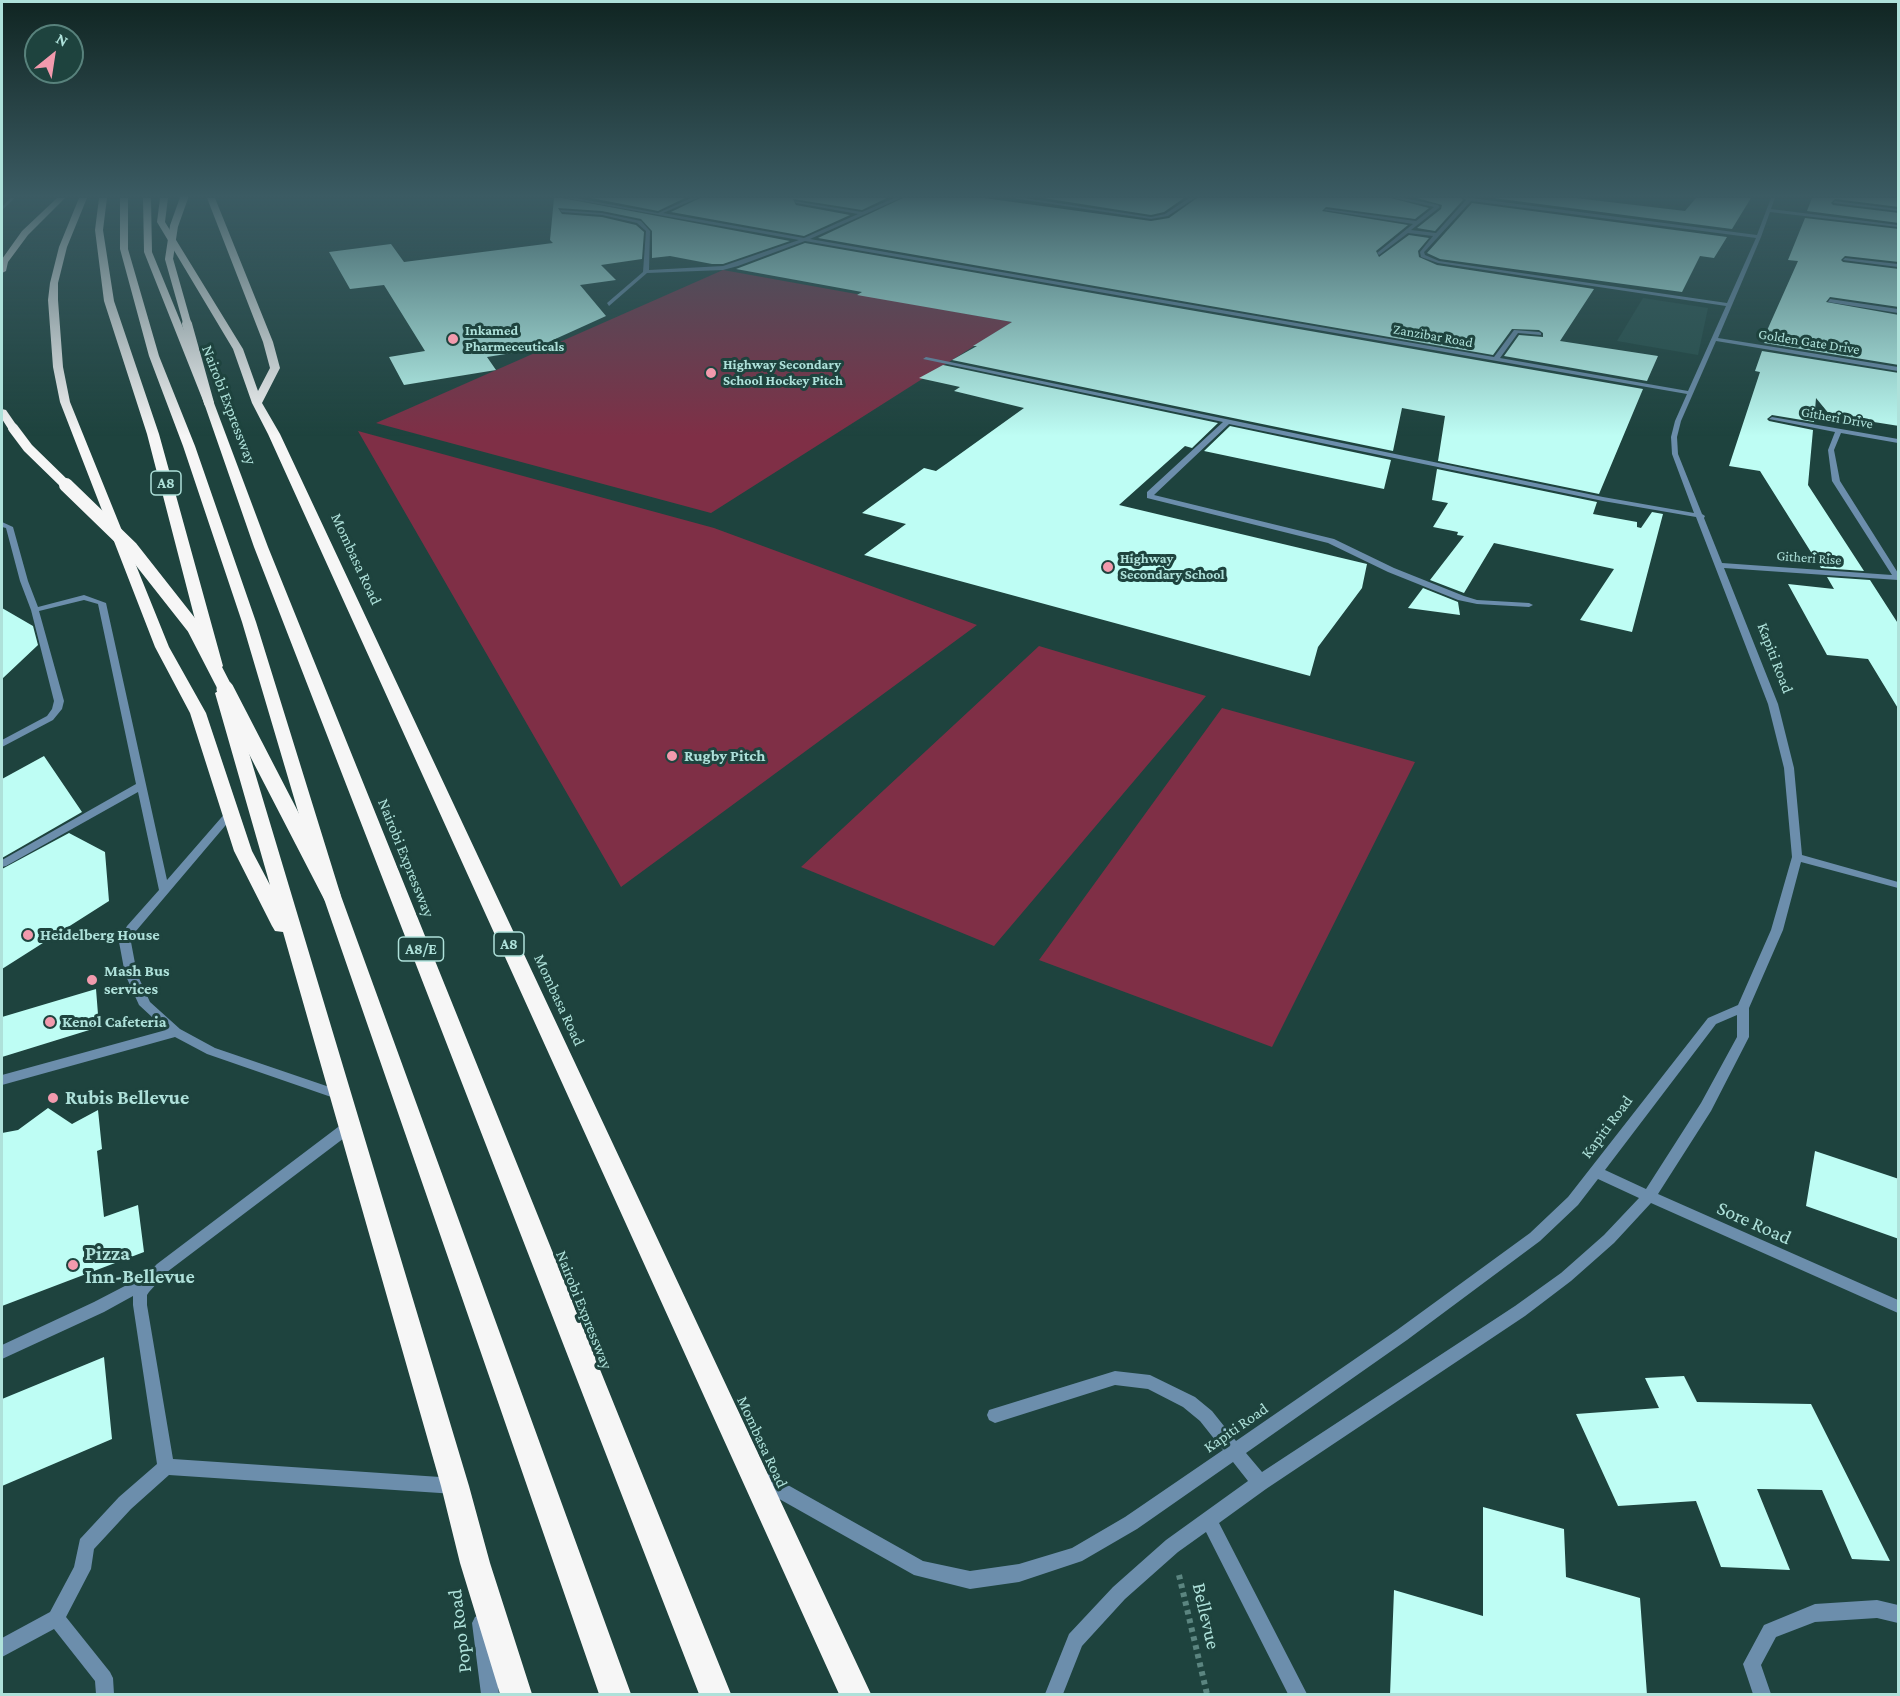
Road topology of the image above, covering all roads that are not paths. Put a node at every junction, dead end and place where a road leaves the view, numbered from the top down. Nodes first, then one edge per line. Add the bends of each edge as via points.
1 (55, 277) edge
2 (106, 277) edge
3 (132, 277) edge
4 (158, 277) edge
5 (175, 277) edge
6 (194, 277) edge
7 (242, 277) edge
8 (640, 277) edge
9 (1019, 277) edge
10 (1541, 277) edge
11 (1741, 277) edge
12 (1830, 301) dead end
13 (609, 304) dead end
14 (1729, 305) junction
15 (1899, 311) edge
16 (1539, 334) dead end
17 (1715, 339) junction
18 (926, 359) dead end
19 (1496, 359) junction
20 (1899, 369) edge
21 (1691, 393) junction
22 (209, 403) junction
23 (257, 404) junction
24 (2, 412) edge
25 (1772, 419) dead end
26 (1227, 422) junction
27 (1839, 430) junction
28 (1899, 441) edge
29 (1701, 516) junction
30 (2, 524) edge
31 (1718, 565) junction
32 (1899, 578) edge
33 (1529, 605) dead end
34 (35, 610) junction
35 (2, 744) edge
36 (142, 785) junction
37 (231, 813) junction
38 (1797, 857) junction
39 (2, 864) edge
40 (1899, 885) edge
41 (164, 890) junction
42 (332, 896) junction
43 (303, 966) junction
44 (1743, 1008) junction
45 (176, 1032) junction
46 (2, 1080) edge
47 (342, 1096) junction
48 (351, 1125) junction
49 (1595, 1172) junction
50 (1648, 1197) junction
51 (149, 1280) junction
52 (1899, 1307) edge
53 (2, 1352) edge
54 (995, 1415) dead end
55 (1235, 1451) junction
56 (166, 1467) junction
57 (753, 1475) junction
58 (1260, 1483) junction
59 (455, 1486) junction
60 (1208, 1520) junction
61 (475, 1563) junction
62 (1899, 1614) edge
63 (56, 1618) junction
64 (2, 1648) edge
65 (105, 1695) edge
66 (490, 1695) edge
67 (516, 1695) edge
68 (615, 1695) edge
69 (715, 1695) edge
70 (855, 1695) edge
71 (1054, 1695) edge
72 (1298, 1695) edge
73 (1762, 1695) edge

1 - 37 highway via 52,300 65,402 162,647 198,714
2 - 43 highway, A8 via 109,301 153,434 243,768
3 - 42 highway, bridge via 154,356 249,622
4 - 22 highway, Nairobi Expressway / A8/E, bridge
5 - 22 highway, bridge
6 - 23 highway, Mombasa Road / A8 via 238,349
7 - 23 highway via 275,368
8 - 13 street
9 - 19 street, Zanzibar Road
10 - 14 street
11 - 14 street, Kapiti Road
12 - 15 street
14 - 17 street, Kapiti Road
16 - 19 street via 1516,331
17 - 20 street, Golden Gate Drive
17 - 21 street, Kapiti Road
18 - 26 street
19 - 21 street, Zanzibar Road
21 - 29 street, Kapiti Road via 1678,421 1675,454
22 - 69 highway, Nairobi Expressway / A8/E via 261,547
23 - 57 highway, Mombasa Road / A8
24 - 42 highway, bridge via 28,448 131,548 194,628
25 - 27 street, Githeri Drive
26 - 29 street
26 - 33 street via 1150,496 1331,541 1461,598
27 - 28 street, Githeri Drive
27 - 32 street via 1830,450 1836,482
29 - 31 street, Kapiti Road
30 - 34 street via 9,527
31 - 32 street, Githeri Rise
31 - 38 street, Kapiti Road via 1773,704 1789,768
34 - 35 street via 59,701 51,718
34 - 36 street via 84,597 102,603
36 - 39 street
36 - 41 street
37 - 41 street
37 - 43 highway via 243,851
38 - 40 street
38 - 44 street, Kapiti Road via 1777,930
41 - 45 street via 125,942 131,974 145,1005
42 - 68 highway
43 - 47 highway, A8
44 - 49 street, Kapiti Road via 1712,1021
44 - 50 street via 1743,1037 1725,1073
45 - 46 street
45 - 47 street via 211,1051
47 - 48 highway, A8
48 - 51 street
48 - 59 highway, A8
49 - 50 street, Sore Road
49 - 55 street, Kapiti Road via 1535,1237
50 - 52 street, Sore Road
50 - 58 street via 1609,1239 1520,1311
51 - 53 street
51 - 56 street via 140,1295 140,1305
54 - 55 street via 1115,1378 1137,1379 1163,1387 1189,1402
55 - 57 street, Kapiti Road via 1131,1523 1076,1555 1019,1574 970,1580 920,1569
55 - 58 street
56 - 59 street
56 - 63 street via 86,1545 82,1569
57 - 70 highway, Mombasa Road / A8
58 - 60 street
59 - 61 highway, A8
60 - 71 street via 1119,1593 1075,1640
60 - 72 street
61 - 66 street, Popo Road
61 - 67 highway, A8
62 - 73 street via 1877,1609 1815,1613 1770,1631 1752,1664
63 - 64 street
63 - 65 street via 104,1678

